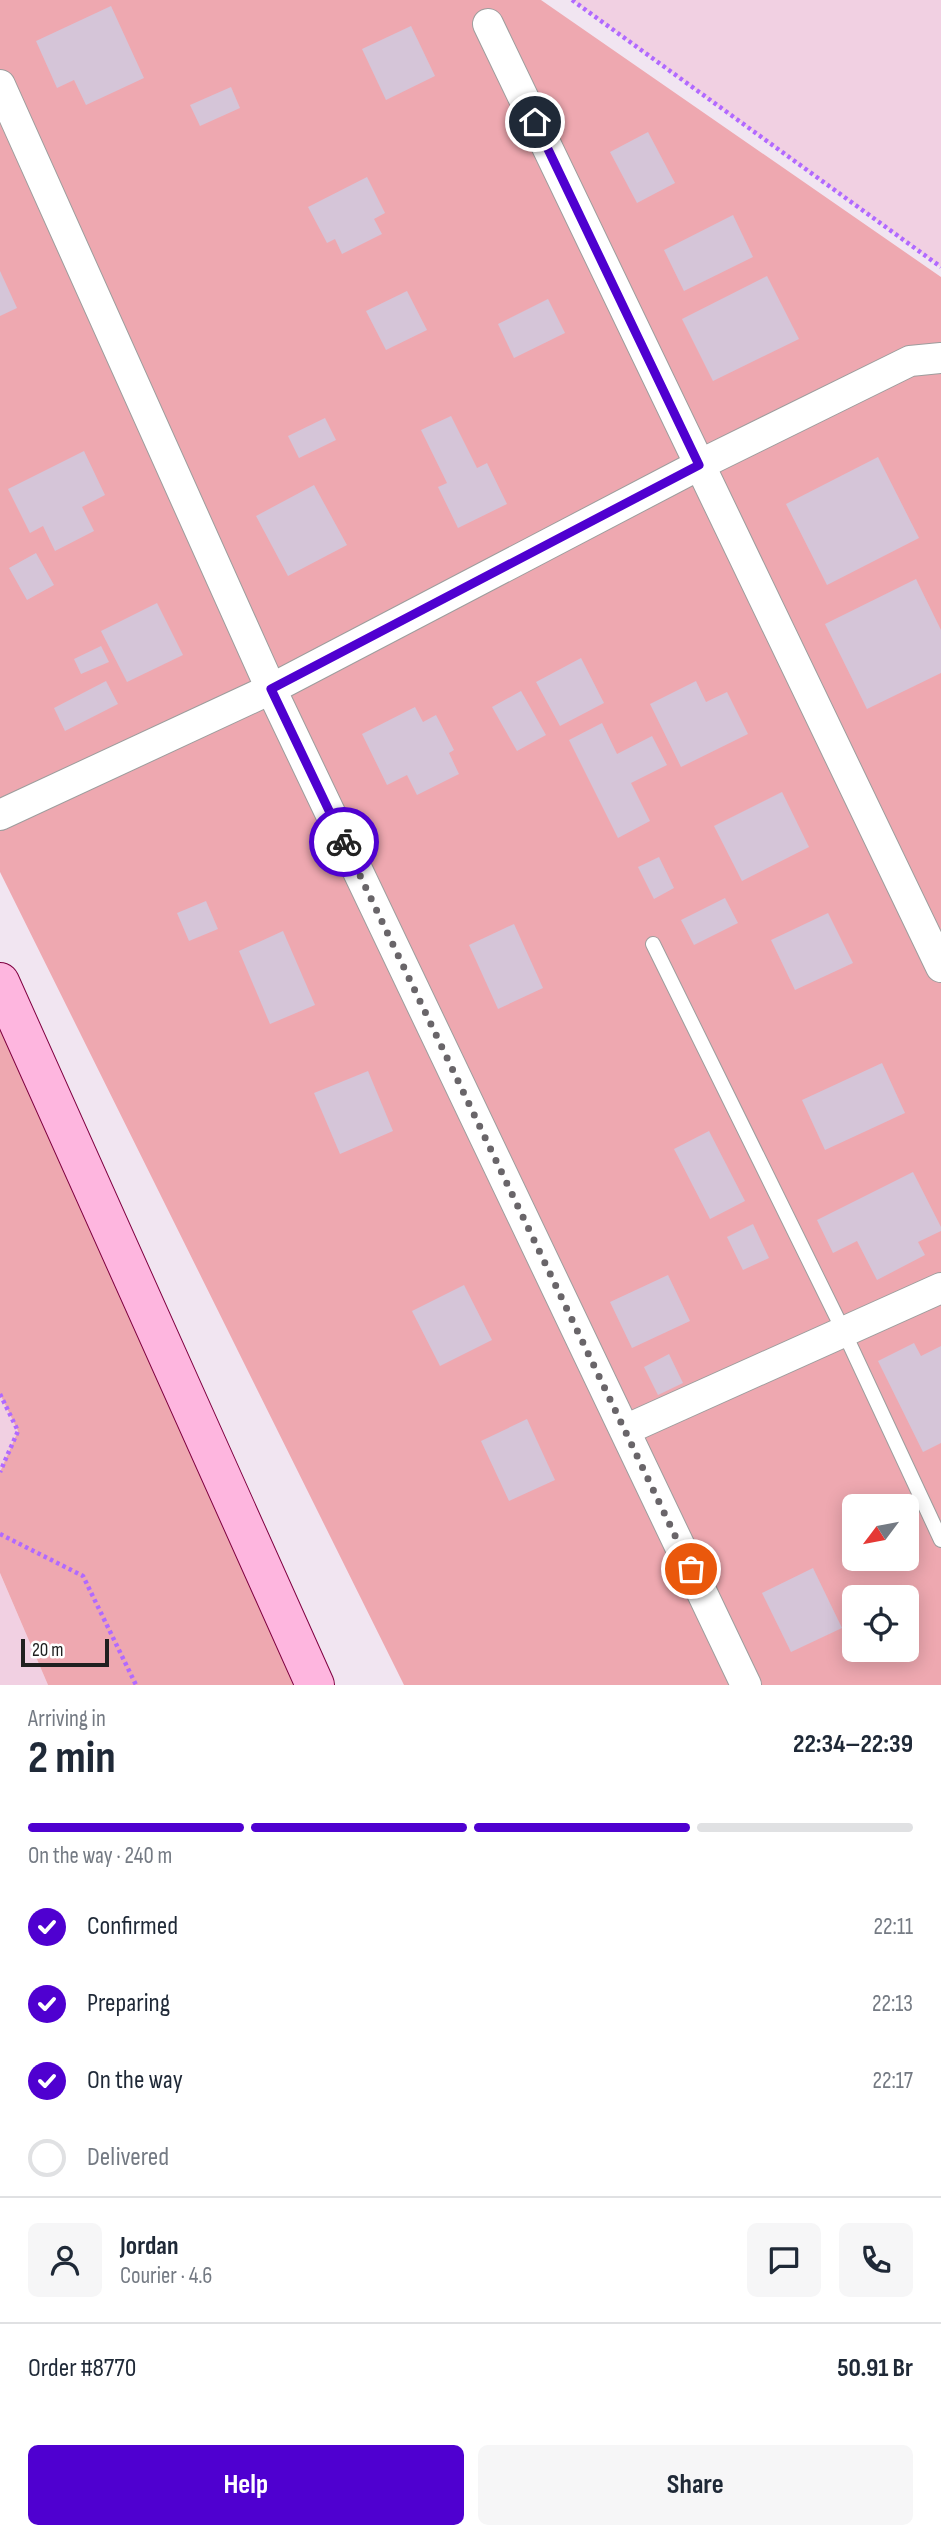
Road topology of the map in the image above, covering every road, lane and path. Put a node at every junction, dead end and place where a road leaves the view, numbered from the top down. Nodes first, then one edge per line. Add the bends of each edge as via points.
1 (572, 0) edge
2 (488, 24) dead end
3 (0, 85) edge
4 (941, 267) edge
5 (941, 358) edge
6 (699, 465) junction
7 (271, 689) junction
8 (0, 815) edge
9 (653, 944) dead end
10 (941, 967) edge
11 (0, 982) edge
12 (941, 1288) edge
13 (844, 1332) junction
14 (0, 1394) edge
15 (625, 1430) junction
16 (0, 1472) edge
17 (0, 1534) edge
18 (941, 1539) edge
19 (136, 1685) edge
20 (314, 1685) edge
21 (746, 1685) edge

1 - 4 path
2 - 6 street
3 - 7 street
5 - 6 street via 910,362
6 - 7 street
6 - 10 street
7 - 8 street
7 - 15 street
9 - 13 lane
11 - 20 main road
12 - 13 street
13 - 15 street
13 - 18 lane
14 - 16 path via 18,1431
15 - 21 street
17 - 19 path via 83,1576

